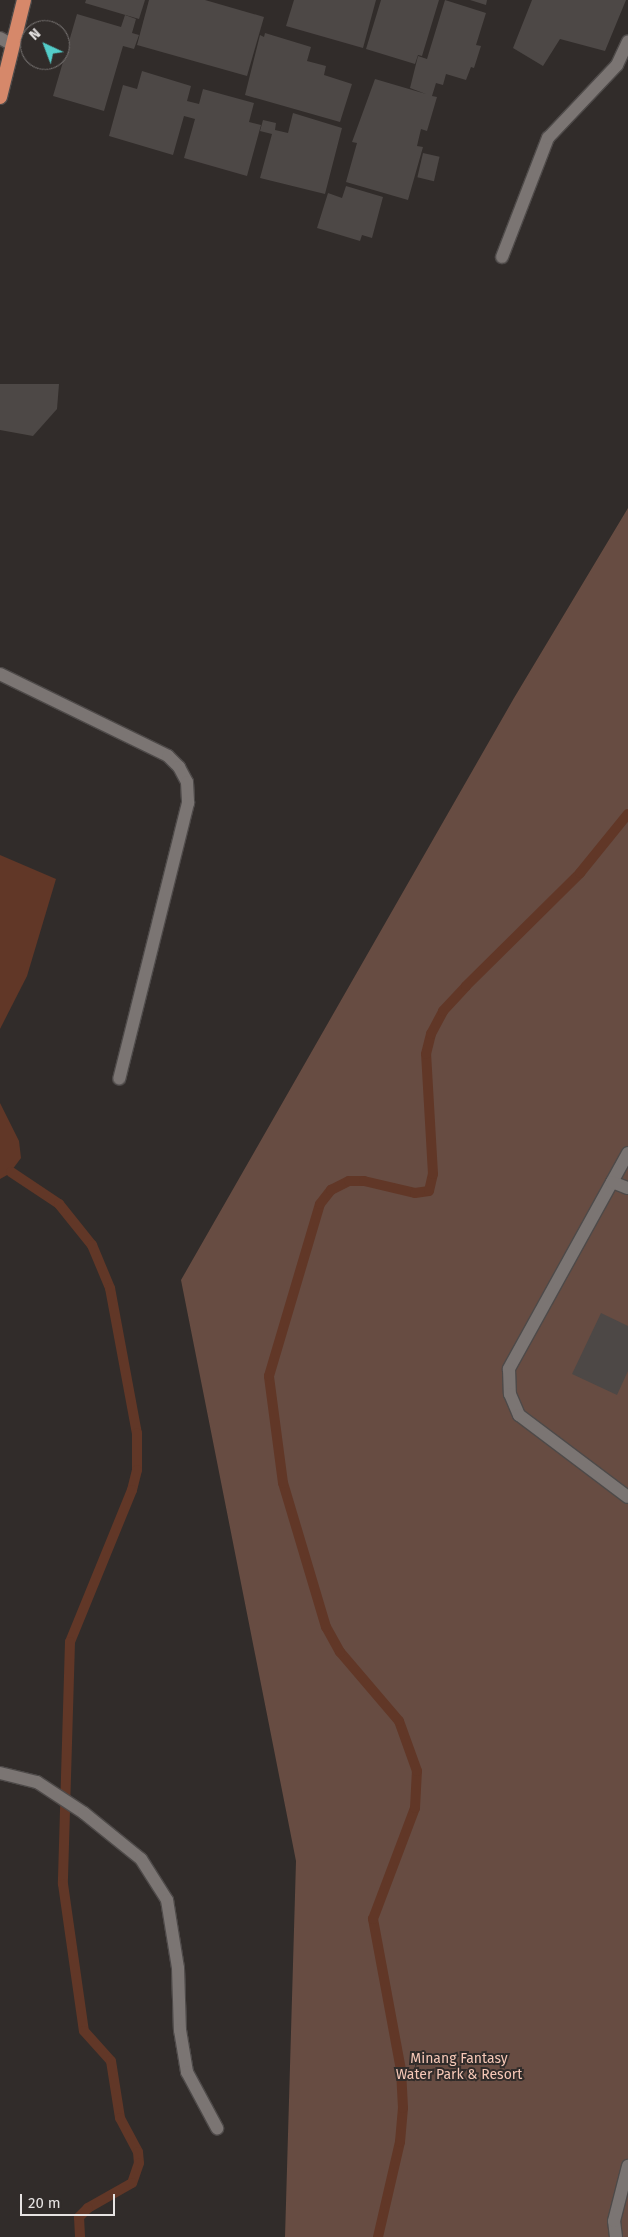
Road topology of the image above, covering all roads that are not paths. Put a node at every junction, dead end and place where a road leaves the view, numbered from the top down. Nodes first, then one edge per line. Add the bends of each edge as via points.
1 (24, 0) edge
2 (628, 40) edge
3 (6, 41) edge
4 (0, 97) edge
5 (502, 257) dead end
6 (0, 674) edge
7 (119, 1079) dead end
8 (628, 1153) edge
9 (612, 1182) junction
10 (628, 1188) edge
11 (628, 1497) edge
12 (0, 1773) edge
13 (217, 2128) dead end
14 (628, 2166) edge
15 (616, 2237) edge

1 - 3 highway
2 - 5 street via 617,65 548,138
3 - 4 highway
6 - 7 street via 168,756 180,768 187,782 188,804
8 - 9 street
9 - 10 street
9 - 11 street via 509,1369 510,1394 527,1422
12 - 13 street via 37,1782 84,1812 141,1859 167,1900 178,1968 180,2030 187,2072
14 - 15 street via 614,2221

